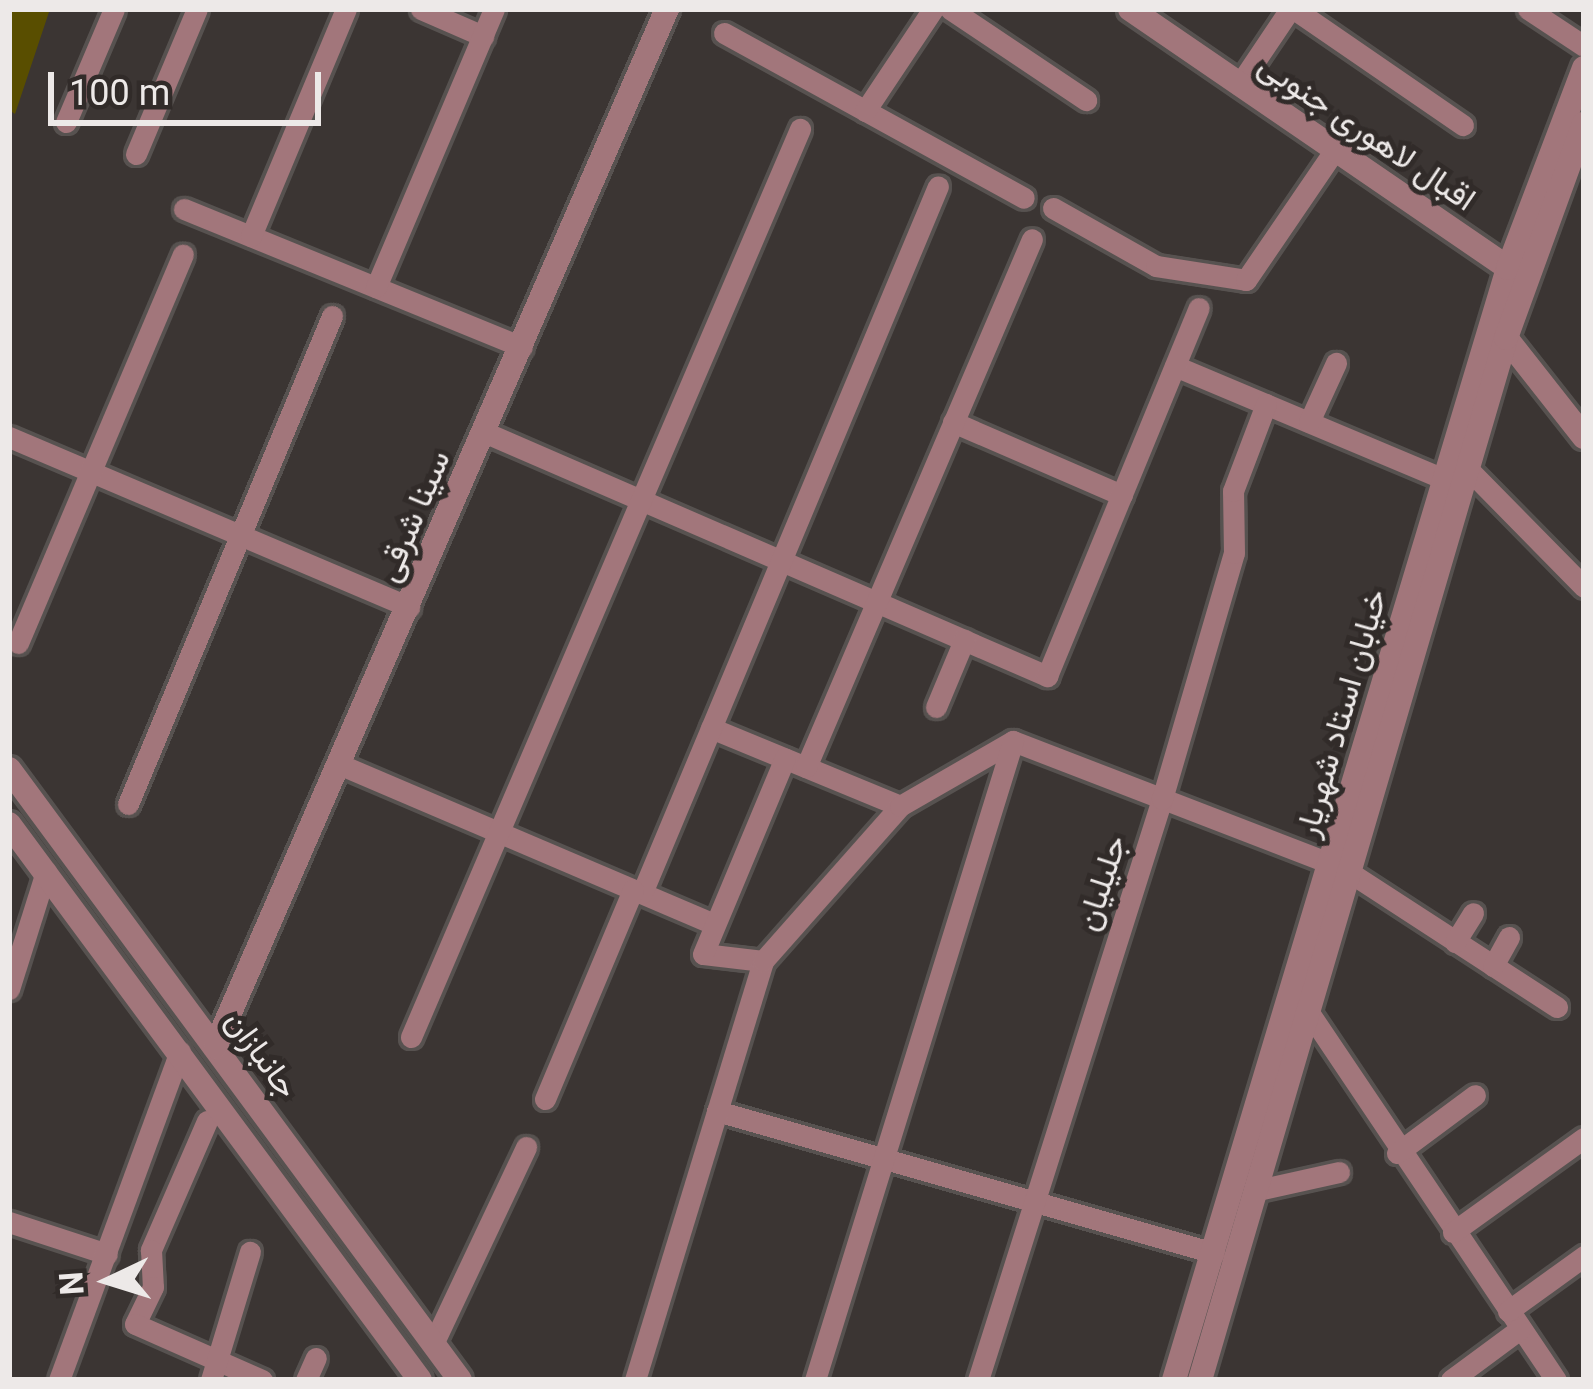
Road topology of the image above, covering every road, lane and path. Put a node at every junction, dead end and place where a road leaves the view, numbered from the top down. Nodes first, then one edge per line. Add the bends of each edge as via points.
1 (114, 9) edge
2 (197, 9) edge
3 (346, 9) edge
4 (421, 9) edge
5 (494, 9) edge
6 (668, 9) edge
7 (933, 9) edge
8 (950, 9) edge
9 (1130, 9) edge
10 (1292, 9) edge
11 (1528, 9) edge
12 (724, 33) dead end
13 (483, 36) junction
14 (1584, 46) edge
15 (1584, 68) edge
16 (1239, 85) junction
17 (1086, 100) dead end
18 (865, 111) junction
19 (67, 122) dead end
20 (1584, 124) edge
21 (1463, 125) dead end
22 (800, 129) dead end
23 (1334, 151) junction
24 (136, 154) dead end
25 (1584, 166) edge
26 (938, 186) dead end
27 (1555, 189) junction
28 (1024, 198) dead end
29 (1053, 208) dead end
30 (184, 209) dead end
31 (251, 236) junction
32 (1032, 238) dead end
33 (183, 255) dead end
34 (1508, 268) junction
35 (376, 287) junction
36 (1199, 308) dead end
37 (332, 316) dead end
38 (1506, 338) junction
39 (521, 346) junction
40 (1336, 363) dead end
41 (1175, 366) junction
42 (1266, 404) junction
43 (953, 422) junction
44 (1310, 422) junction
45 (484, 432) junction
46 (1584, 436) edge
47 (9, 437) edge
48 (91, 472) junction
49 (1456, 475) junction
50 (1122, 495) junction
51 (641, 500) junction
52 (240, 536) junction
53 (781, 561) junction
54 (1584, 587) edge
55 (876, 602) junction
56 (409, 607) junction
57 (964, 640) junction
58 (18, 643) dead end
59 (936, 707) dead end
60 (711, 728) junction
61 (1013, 741) junction
62 (795, 763) junction
63 (341, 765) junction
64 (9, 769) edge
65 (1162, 799) junction
66 (34, 801) junction
67 (128, 804) dead end
68 (900, 806) junction
69 (9, 823) edge
70 (498, 832) junction
71 (1340, 868) junction
72 (46, 872) junction
73 (638, 891) junction
74 (1473, 913) dead end
75 (714, 924) junction
76 (1509, 937) dead end
77 (1455, 942) junction
78 (763, 961) junction
79 (1493, 966) junction
80 (9, 989) edge
81 (1557, 1007) dead end
82 (1310, 1014) junction
83 (411, 1037) dead end
84 (215, 1047) junction
85 (180, 1052) junction
86 (1474, 1094) dead end
87 (545, 1099) dead end
88 (718, 1111) junction
89 (207, 1121) dead end
90 (1584, 1138) edge
91 (526, 1148) dead end
92 (1397, 1153) junction
93 (884, 1159) junction
94 (1339, 1172) dead end
95 (1258, 1190) junction
96 (1033, 1202) junction
97 (9, 1222) edge
98 (1453, 1232) junction
99 (250, 1252) dead end
100 (1214, 1252) junction
101 (107, 1254) junction
102 (1584, 1256) edge
103 (1514, 1320) junction
104 (433, 1344) junction
105 (316, 1358) dead end
106 (216, 1370) edge
107 (59, 1380) edge
108 (262, 1380) edge
109 (306, 1380) edge
110 (420, 1380) edge
111 (460, 1380) edge
112 (635, 1380) edge
113 (815, 1380) edge
114 (978, 1380) edge
115 (1174, 1380) edge
116 (1201, 1380) edge
117 (1451, 1380) edge
118 (1556, 1380) edge

1 - 19 street
2 - 24 street
3 - 31 street
4 - 13 street
5 - 13 street
6 - 39 street, سینا شرقی
7 - 18 street
8 - 17 street
9 - 16 street, اقبال لاهوری جنوبی
10 - 16 street
10 - 21 street
11 - 14 street
12 - 18 street
13 - 35 street
15 - 34 street, خیابان استاد شهریار
16 - 23 street, اقبال لاهوری جنوبی
18 - 28 street
20 - 27 street, خیابان استاد شهریار
22 - 51 street
23 - 29 street via 1246,280 1156,266
23 - 34 street, اقبال لاهوری جنوبی
25 - 27 street
26 - 53 street
27 - 38 street, خیابان استاد شهریار
30 - 31 street
31 - 35 street
32 - 43 street
33 - 48 street
34 - 49 street, خیابان استاد شهریار
35 - 39 street
36 - 41 street
37 - 52 street
38 - 46 street
38 - 49 street, خیابان استاد شهریار
39 - 45 street, سینا شرقی
40 - 44 street
41 - 42 street
41 - 50 street
42 - 44 street
42 - 65 street, جلیلیان via 1233,490 1234,553
43 - 50 street
43 - 55 street
44 - 49 street
45 - 51 street
45 - 56 street, سینا شرقی
47 - 48 street
48 - 52 street
48 - 58 street
49 - 54 street
49 - 71 street, خیابان استاد شهریار
50 - 57 street via 1047,676
51 - 53 street
51 - 70 street
52 - 56 street
52 - 67 street
53 - 55 street
53 - 60 street
55 - 57 street
55 - 62 street
56 - 63 street, سینا شرقی
57 - 59 street
60 - 62 street
60 - 73 street
61 - 65 street
61 - 68 street
61 - 93 street
62 - 68 street
62 - 75 street
63 - 70 street
63 - 84 street, سینا شرقی
64 - 66 street, جانبازان
65 - 71 street
65 - 96 street, جلیلیان
66 - 69 street
66 - 84 street, جانبازان
68 - 78 street
69 - 72 street, جانبازان
70 - 73 street
70 - 83 street
71 - 77 street
71 - 82 street, خیابان استاد شهریار
71 - 100 street, خیابان استاد شهریار
72 - 80 street
72 - 85 street, جانبازان
73 - 75 street
73 - 87 street
74 - 77 street
75 - 78 street via 703,954
76 - 79 street
77 - 79 street
78 - 88 street
79 - 81 street
82 - 92 street
82 - 95 street, خیابان استاد شهریار
84 - 104 street, جانبازان
85 - 101 street
85 - 110 street, جانبازان
86 - 92 street
88 - 93 street
88 - 112 street
89 - 106 street via 152,1250 153,1287 135,1324
90 - 98 street
91 - 104 street
92 - 98 street
93 - 96 street
93 - 113 street
94 - 95 street
95 - 116 street, خیابان استاد شهریار
96 - 100 street
96 - 114 street, جلیلیان
97 - 101 street
98 - 103 street
99 - 106 street
100 - 115 street, خیابان استاد شهریار
101 - 107 street
102 - 103 street
103 - 117 street
103 - 118 street
104 - 111 street, جانبازان
105 - 109 street
106 - 108 street

